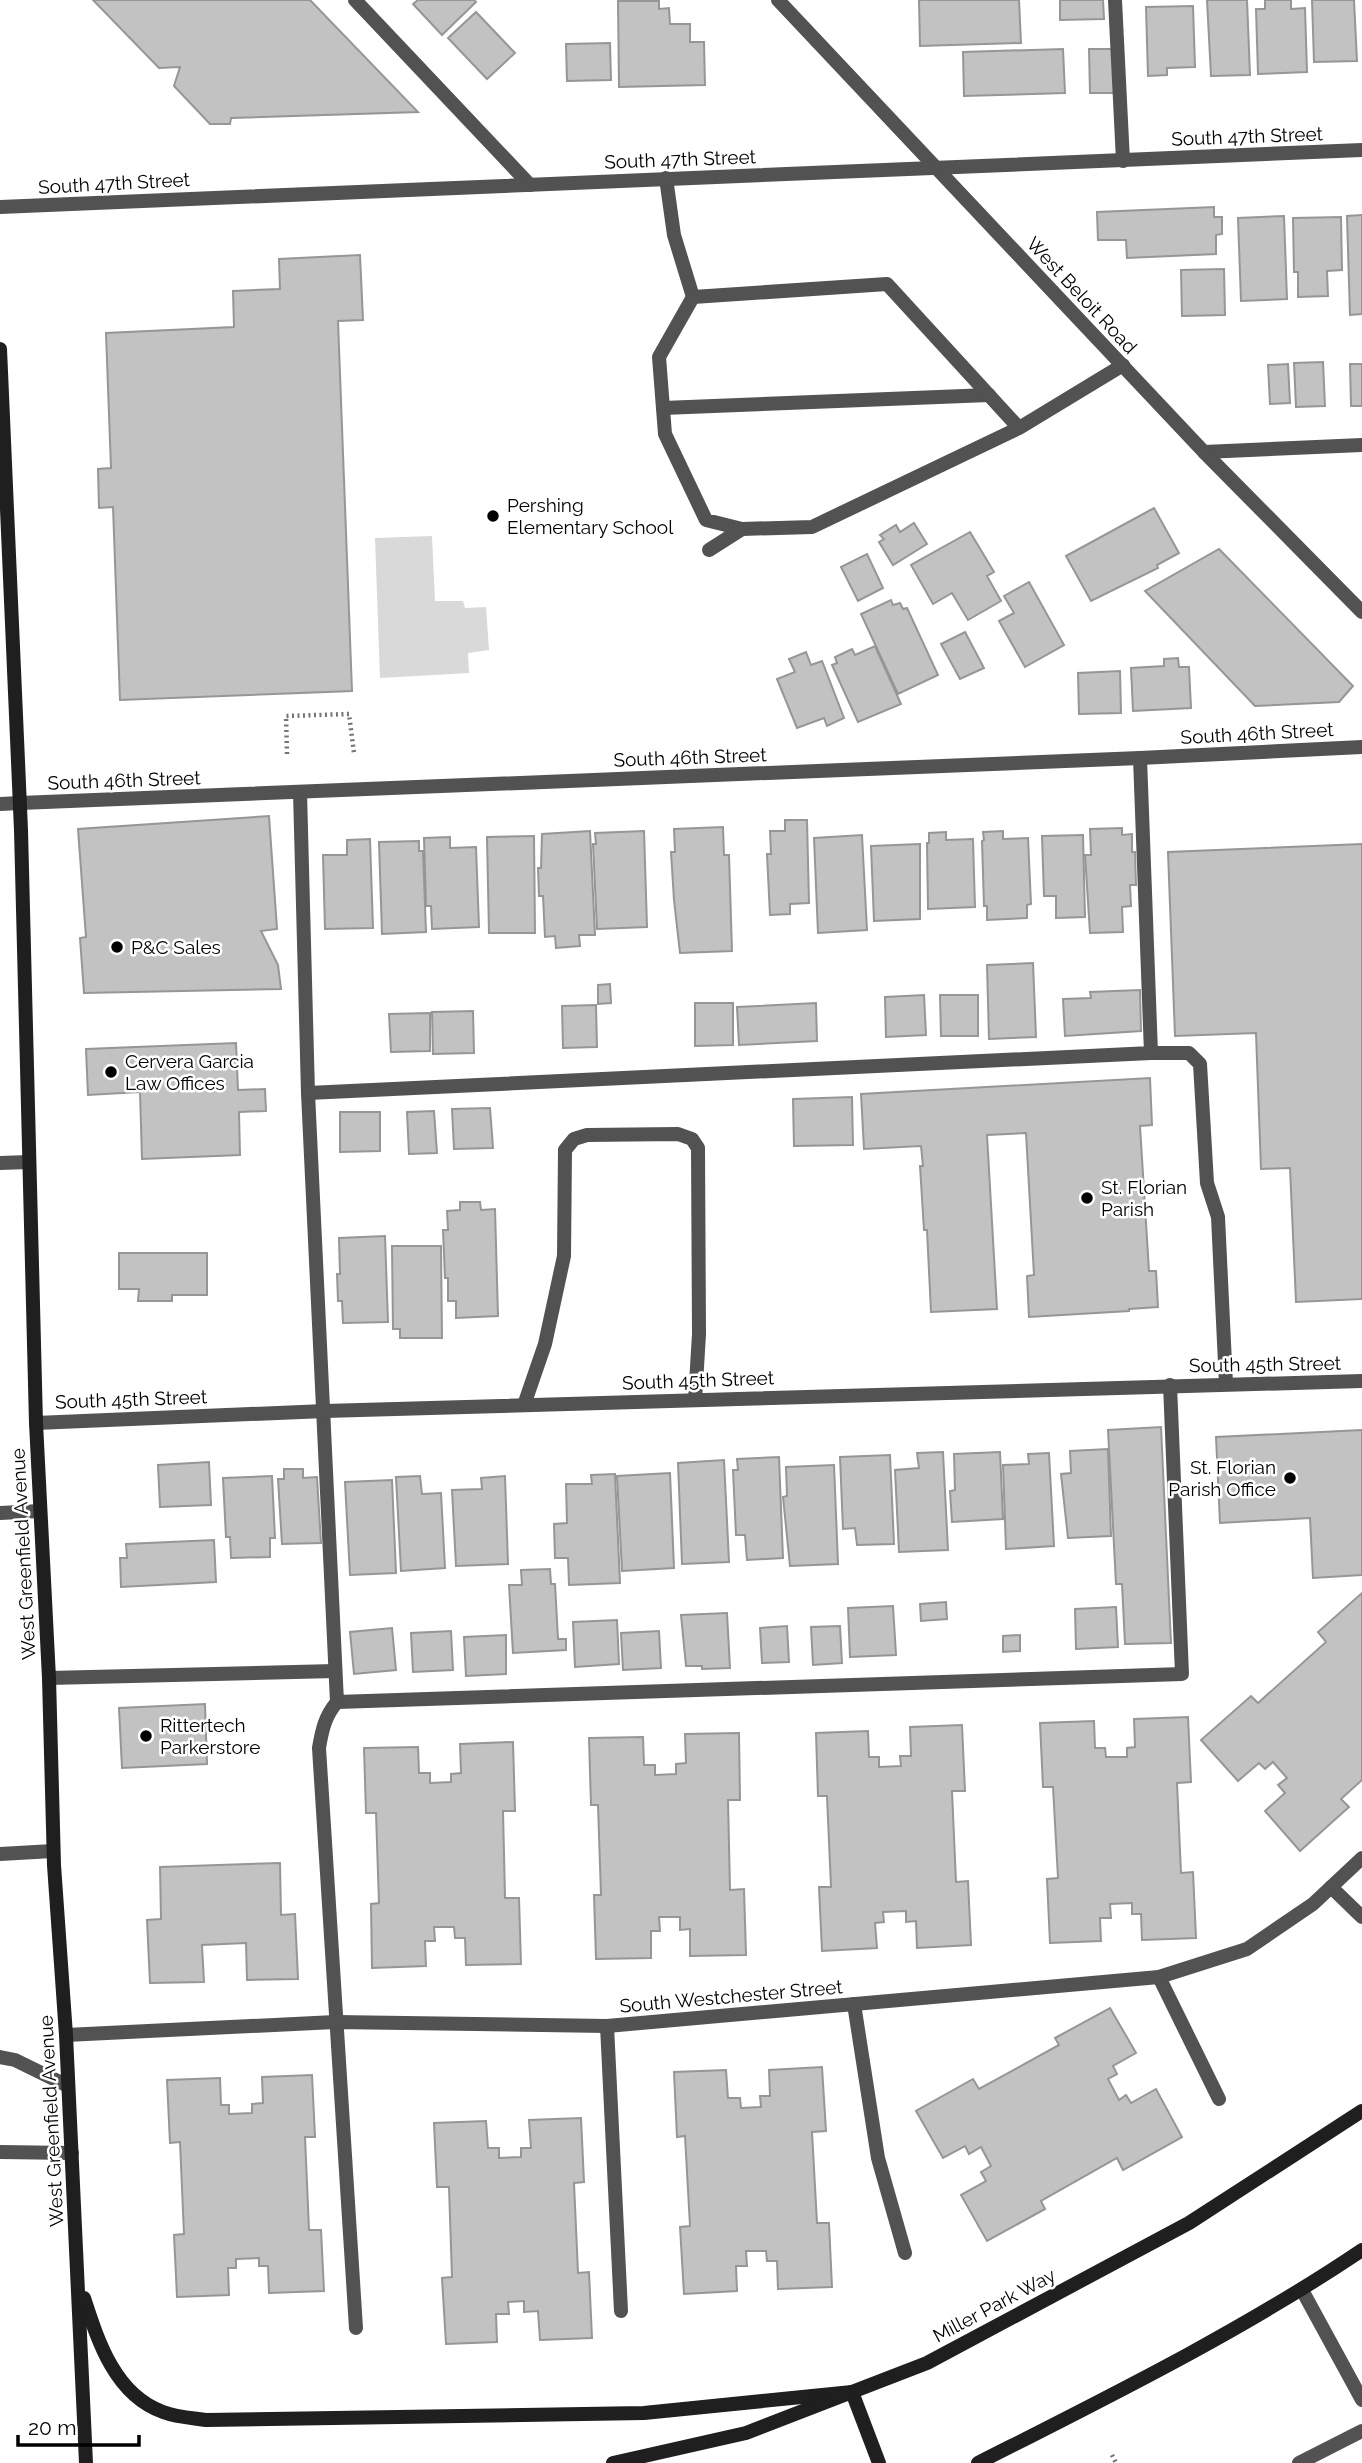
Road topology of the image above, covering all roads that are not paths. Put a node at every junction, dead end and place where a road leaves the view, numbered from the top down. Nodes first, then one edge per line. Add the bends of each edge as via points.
1 (355, 0) edge
2 (778, 0) edge
3 (1115, 0) edge
4 (1362, 150) edge
5 (1123, 160) junction
6 (935, 167) junction
7 (666, 178) junction
8 (530, 185) junction
9 (0, 208) edge
10 (693, 297) junction
11 (0, 349) edge
12 (1123, 365) junction
13 (989, 395) junction
14 (663, 408) junction
15 (1019, 428) junction
16 (1362, 445) edge
17 (1205, 452) junction
18 (742, 529) junction
19 (709, 551) dead end
20 (1362, 612) edge
21 (1362, 747) edge
22 (1140, 758) junction
23 (300, 792) junction
24 (20, 803) junction
25 (0, 804) edge
26 (1151, 1053) junction
27 (308, 1093) junction
28 (29, 1162) junction
29 (0, 1163) edge
30 (1362, 1381) edge
31 (1226, 1384) junction
32 (1170, 1385) junction
33 (695, 1400) junction
34 (524, 1405) junction
35 (325, 1410) junction
36 (36, 1423) junction
37 (40, 1511) junction
38 (0, 1513) edge
39 (335, 1671) junction
40 (49, 1678) junction
41 (337, 1702) junction
42 (53, 1851) junction
43 (0, 1854) edge
44 (1362, 1858) edge
45 (1331, 1887) junction
46 (1362, 1917) edge
47 (1159, 1977) junction
48 (855, 2004) junction
49 (335, 2022) junction
50 (607, 2026) junction
51 (66, 2035) junction
52 (0, 2057) edge
53 (68, 2086) junction
54 (1219, 2099) dead end
55 (1362, 2111) edge
56 (0, 2152) edge
57 (72, 2153) junction
58 (1362, 2250) edge
59 (905, 2253) dead end
60 (79, 2283) junction
61 (1302, 2290) junction
62 (621, 2311) dead end
63 (356, 2328) dead end
64 (852, 2392) junction
65 (1362, 2400) edge
66 (1362, 2431) edge
67 (86, 2463) edge
68 (613, 2463) edge
69 (879, 2463) edge
70 (978, 2463) edge
71 (1299, 2463) edge

1 - 8 street
2 - 6 street, West Beloit Road
3 - 5 street
4 - 5 street, South 47th Street
5 - 6 street, South 47th Street
6 - 7 street, South 47th Street
6 - 12 street, West Beloit Road
7 - 8 street, South 47th Street
7 - 10 street via 674,235
8 - 9 street, South 47th Street
10 - 13 street via 887,284
10 - 14 street via 659,357
11 - 24 main road, West Greenfield Avenue
12 - 15 street
12 - 17 street, West Beloit Road
13 - 14 street
13 - 15 street
14 - 18 street via 665,434 706,520
15 - 18 street via 812,527
16 - 17 street
17 - 20 street, West Beloit Road
18 - 19 street
21 - 22 street, South 46th Street
22 - 23 street, South 46th Street
22 - 26 street
23 - 24 street, South 46th Street
23 - 27 street
24 - 25 street, South 46th Street
24 - 28 main road, West Greenfield Avenue
26 - 27 street
26 - 31 street via 1189,1053 1200,1064 1207,1183 1218,1217
27 - 35 street
28 - 29 street
28 - 36 main road, West Greenfield Avenue
30 - 31 street, South 45th Street
31 - 32 street, South 45th Street
32 - 33 street, South 45th Street
32 - 41 street via 1182,1674
33 - 34 street, South 45th Street
33 - 34 street via 698,1148 692,1139 678,1134 587,1135 574,1139 565,1150 564,1256 545,1344
34 - 35 street, South 45th Street
35 - 36 street, South 45th Street
35 - 39 street
36 - 37 main road, West Greenfield Avenue
37 - 38 street
37 - 40 main road, West Greenfield Avenue
39 - 40 street
39 - 41 street
40 - 42 main road, West Greenfield Avenue
41 - 49 street via 326,1719 319,1748
42 - 43 street
42 - 51 main road, West Greenfield Avenue
44 - 45 street, South Westchester Street
45 - 46 street
45 - 47 street, South Westchester Street via 1247,1948
47 - 48 street, South Westchester Street
47 - 54 street
48 - 50 street, South Westchester Street
48 - 59 street via 878,2158
49 - 50 street, South Westchester Street
49 - 51 street, South Westchester Street
49 - 63 street
50 - 62 street
51 - 53 main road, West Greenfield Avenue
52 - 53 street
53 - 57 main road, West Greenfield Avenue
55 - 64 main road, Miller Park Way via 1189,2223 927,2363
56 - 57 street
57 - 60 main road, West Greenfield Avenue
58 - 61 main road
60 - 64 main road via 111,2367 141,2400 161,2412 180,2416 235,2421 644,2413
60 - 67 main road, West Greenfield Avenue
61 - 65 street
61 - 70 main road
64 - 68 main road, Miller Park Way via 746,2433
64 - 69 main road
66 - 71 street

